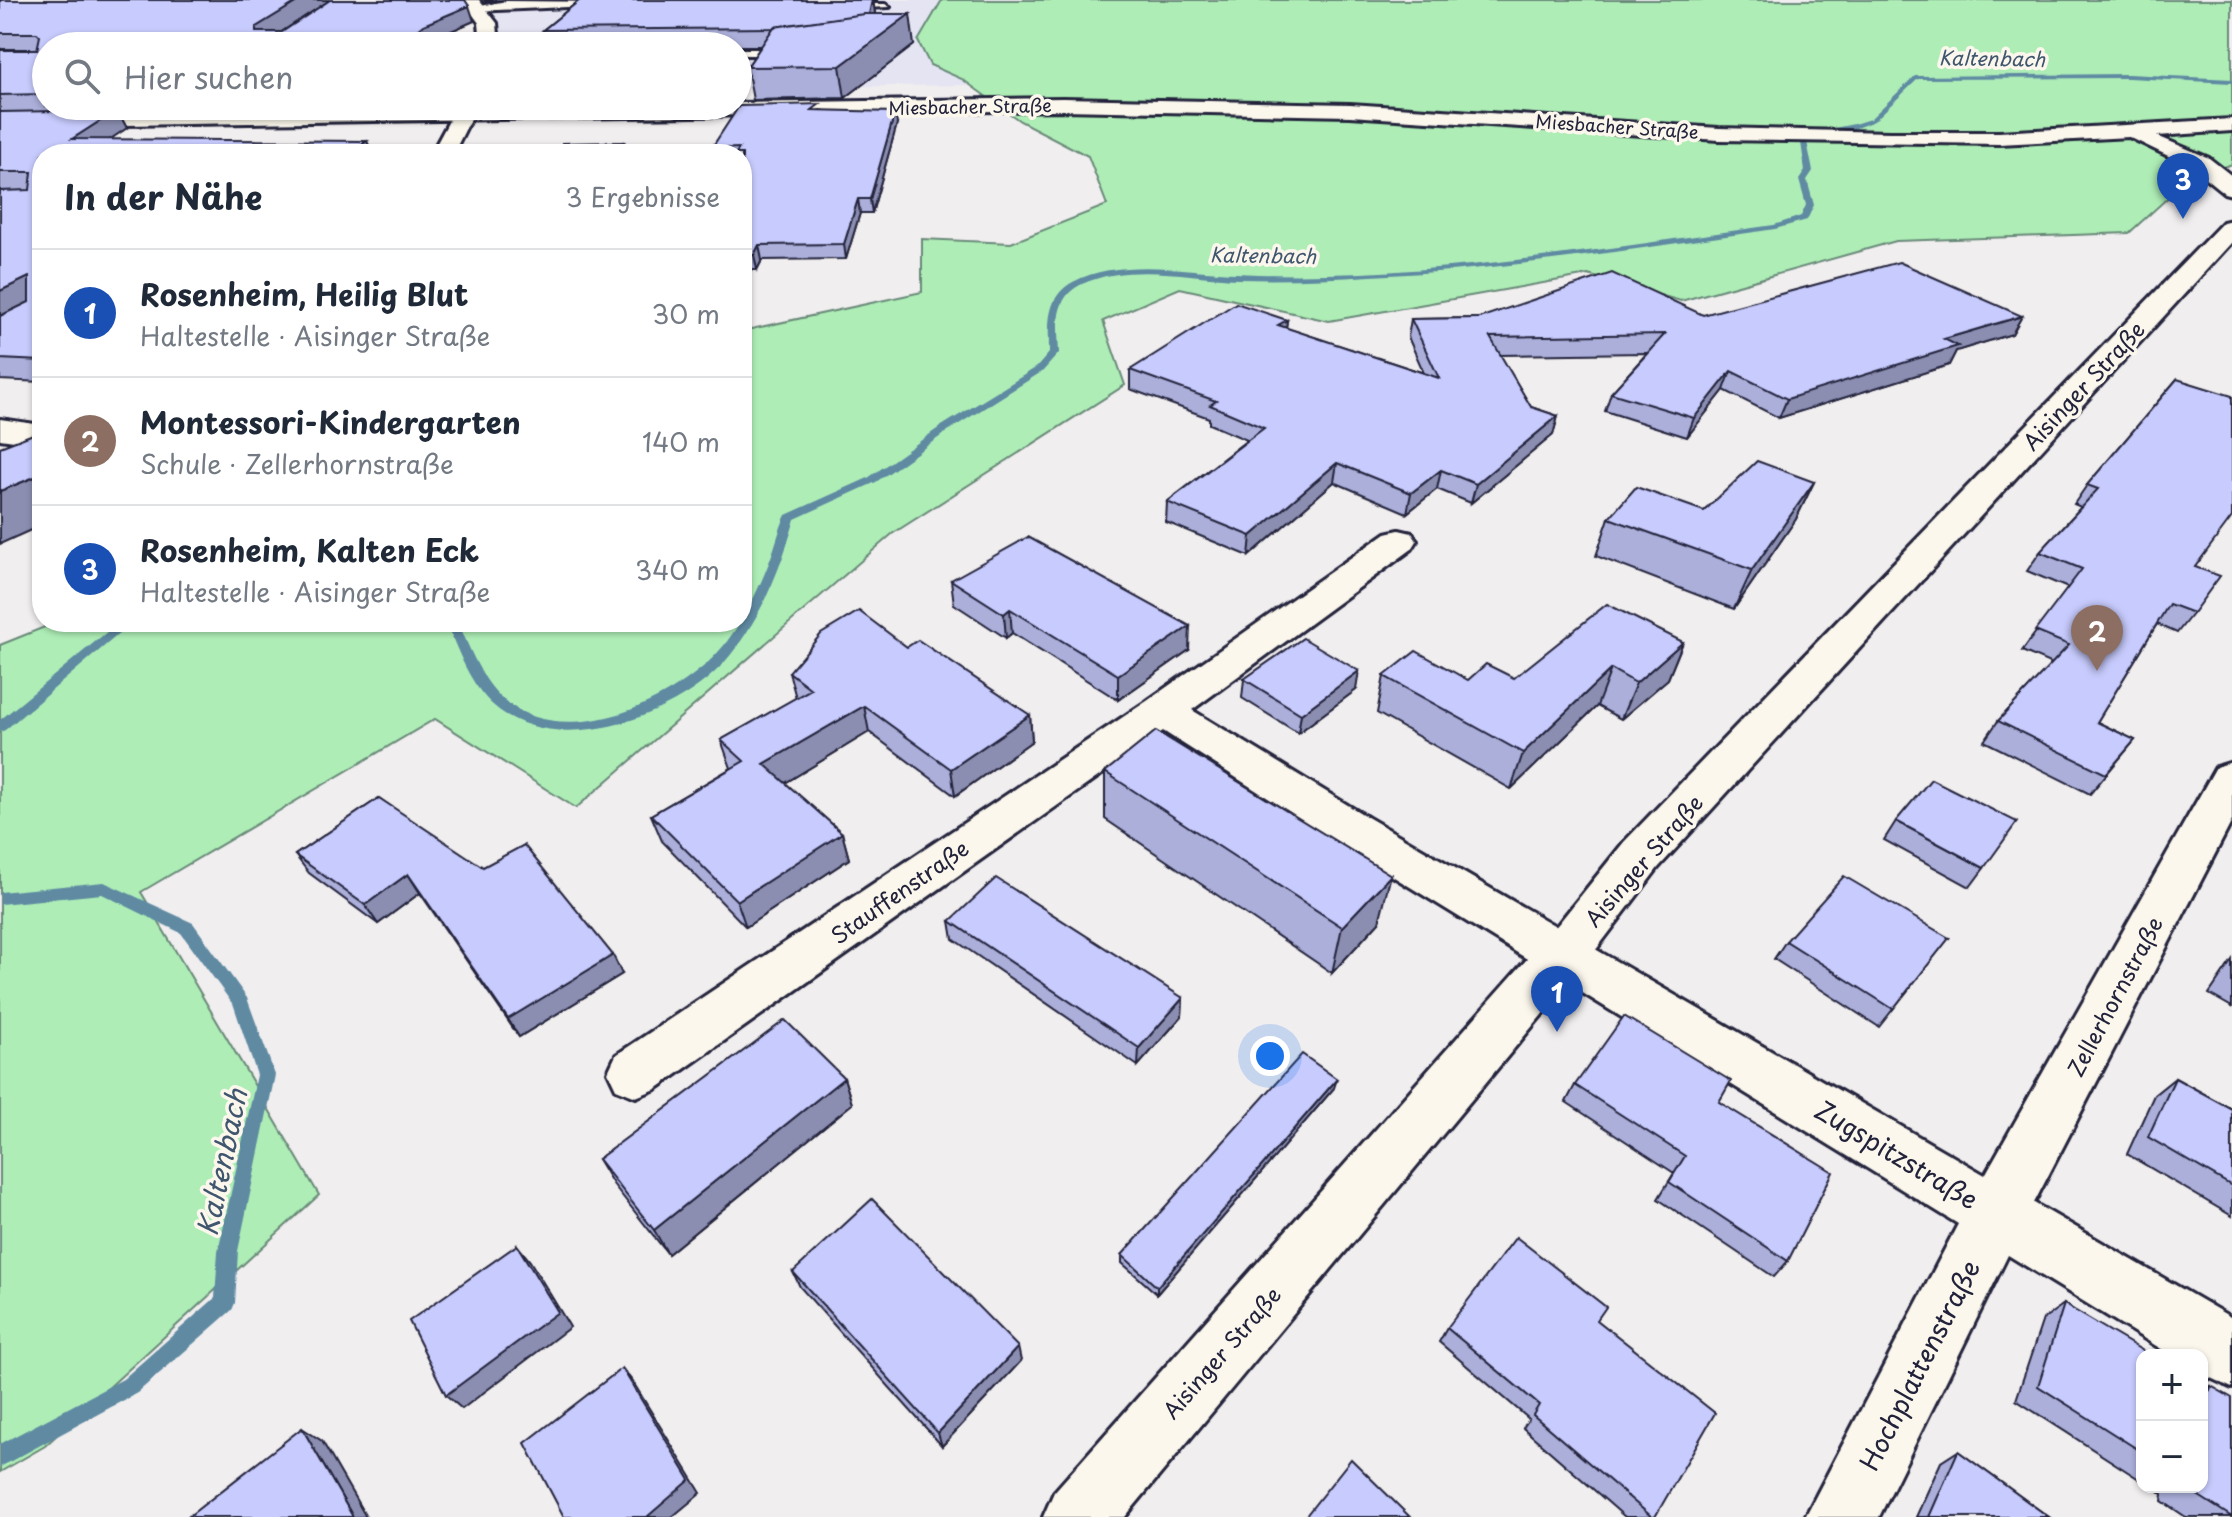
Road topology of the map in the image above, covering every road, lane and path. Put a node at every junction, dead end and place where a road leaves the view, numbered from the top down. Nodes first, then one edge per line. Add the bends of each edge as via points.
1 (473, 4) edge
2 (621, 5) edge
3 (823, 7) edge
4 (885, 7) dead end
5 (489, 32) edge
6 (805, 51) edge
7 (752, 52) edge
8 (752, 108) edge
9 (42, 120) edge
10 (460, 120) edge
11 (0, 121) edge
12 (2231, 122) edge
13 (2107, 127) junction
14 (2019, 137) junction
15 (1938, 138) junction
16 (447, 144) edge
17 (2181, 160) junction
18 (2228, 186) edge
19 (2232, 227) edge
20 (0, 429) edge
21 (32, 434) edge
22 (1399, 541) dead end
23 (1162, 711) junction
24 (2232, 778) edge
25 (1563, 952) junction
26 (636, 1072) dead end
27 (1996, 1214) junction
28 (2232, 1355) edge
29 (1079, 1517) edge
30 (1841, 1517) edge

1 - 2 lane
1 - 5 main road
3 - 4 lane
6 - 7 lane
8 - 15 main road, Miesbacher Straße via 1220,106 1501,117 1766,136
9 - 11 main road, Miesbacher Straße
10 - 16 main road
12 - 13 main road, Miesbacher Straße
12 - 13 main road, Miesbacher Straße
12 - 17 main road
13 - 14 main road, Miesbacher Straße
13 - 15 main road, Miesbacher Straße
13 - 17 main road
14 - 15 main road, Miesbacher Straße
14 - 17 main road
17 - 18 main road
19 - 25 main road, Aisinger Straße via 1641,855
20 - 21 main road
22 - 23 main road, Stauffenstraße
23 - 25 main road
23 - 26 main road, Stauffenstraße
24 - 27 main road, Zellerhornstraße
25 - 27 main road, Zugspitzstraße
25 - 29 main road, Aisinger Straße
27 - 28 main road, Zugspitzstraße
27 - 30 main road, Hochplattenstraße

